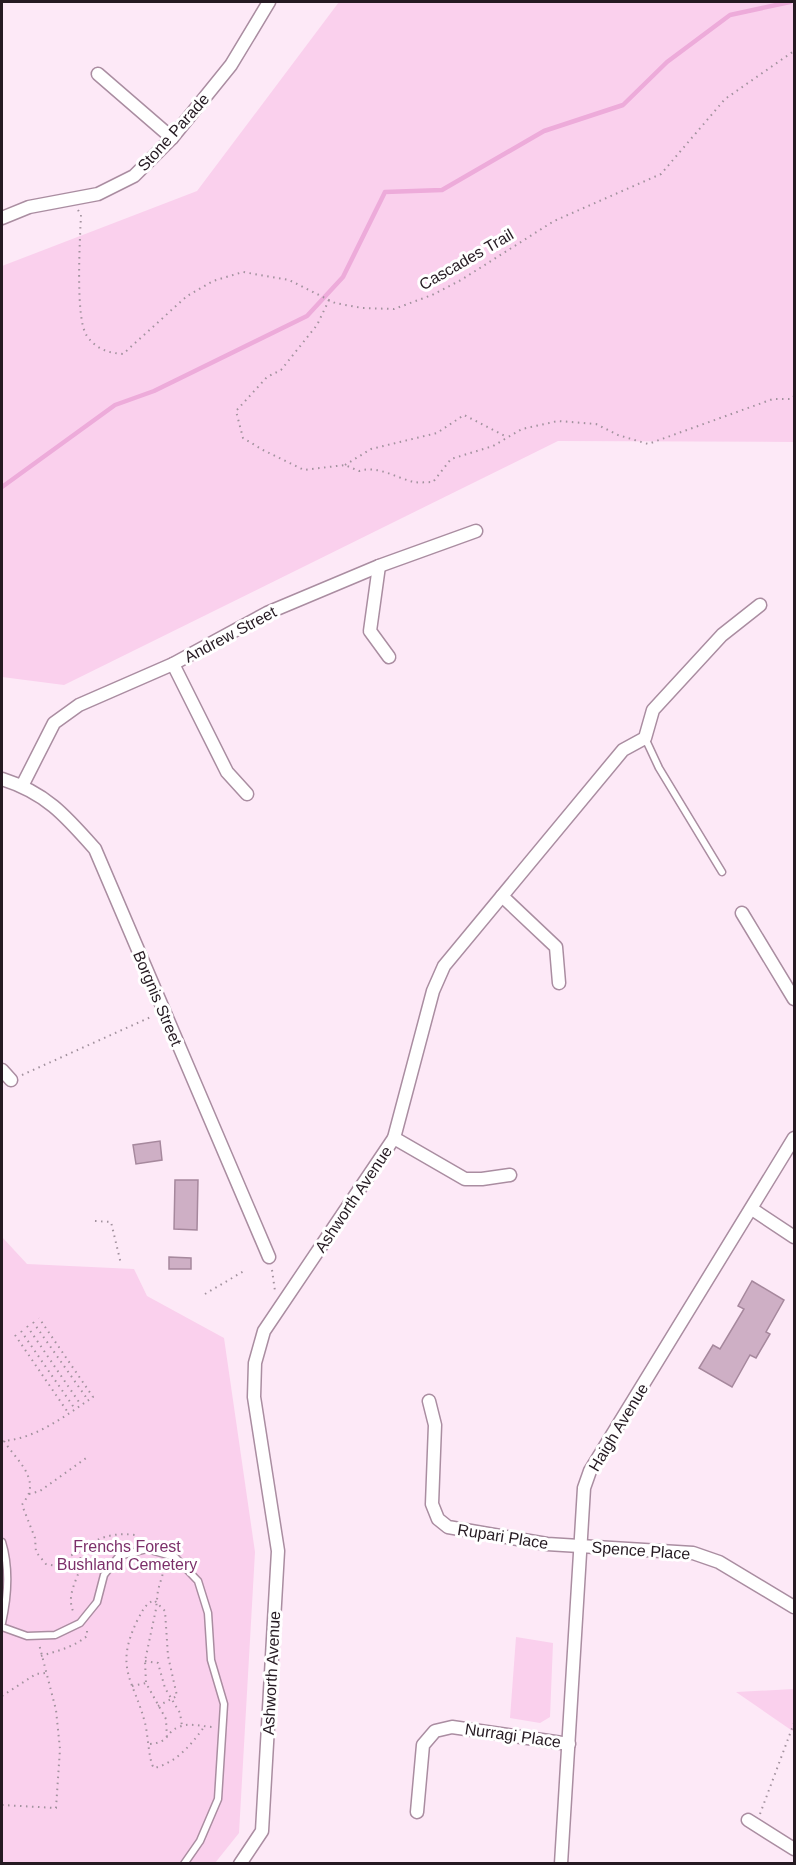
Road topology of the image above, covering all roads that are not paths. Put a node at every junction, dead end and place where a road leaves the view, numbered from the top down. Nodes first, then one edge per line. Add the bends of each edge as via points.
1 (269, 2) edge
2 (99, 74) dead end
3 (172, 138) junction
4 (2, 218) edge
5 (476, 531) dead end
6 (379, 566) junction
7 (760, 605) dead end
8 (389, 657) dead end
9 (173, 664) junction
10 (645, 738) junction
11 (2, 779) edge
12 (22, 786) junction
13 (247, 794) dead end
14 (722, 872) dead end
15 (502, 896) junction
16 (742, 913) dead end
17 (559, 983) dead end
18 (795, 999) edge
19 (2, 1070) edge
20 (11, 1080) road end
21 (394, 1138) junction
22 (795, 1138) edge
23 (510, 1175) dead end
24 (752, 1209) junction
25 (795, 1237) edge
26 (269, 1257) road end
27 (429, 1401) dead end
28 (2, 1542) edge
29 (582, 1546) junction
30 (795, 1607) edge
31 (2, 1625) edge
32 (569, 1744) junction
33 (417, 1812) dead end
34 (752, 1823) road end
35 (795, 1849) edge
36 (184, 1863) edge
37 (240, 1863) edge
38 (561, 1863) edge

1 - 3 street, Stone Parade via 231,65
2 - 3 street
3 - 4 street, Stone Parade via 134,176 98,194 29,207
5 - 6 street, Andrew Street
6 - 8 street via 370,631
6 - 9 street, Andrew Street via 267,613
7 - 10 street via 722,635 652,710
9 - 12 street, Andrew Street via 79,705 54,723
9 - 13 street via 227,772
10 - 14 lane
10 - 15 street, Ashworth Avenue via 623,750
11 - 12 street, Borgnis Street
12 - 26 street, Borgnis Street via 62,811 95,849
15 - 17 street via 556,947
15 - 21 street, Ashworth Avenue via 440,974
16 - 18 street
19 - 20 street
21 - 23 street via 465,1179
21 - 37 street, Ashworth Avenue via 264,1331 255,1363 254,1397 278,1551 262,1830
22 - 24 street, Haigh Avenue
24 - 25 street
24 - 29 street, Haigh Avenue via 590,1471 584,1488
27 - 29 street, Rupari Place via 435,1425 432,1504 438,1519 448,1527
28 - 31 lane via 8,1577
29 - 30 street, Spence Place via 693,1553 719,1562
29 - 32 street, Haigh Avenue
31 - 36 lane via 27,1636 39,1636 55,1635 80,1623 96,1602 104,1575 119,1556 147,1549 175,1557 198,1581 208,1613 211,1660 224,1704 223,1727 218,1799 200,1841
32 - 33 street, Nurragi Place via 452,1726 435,1731 423,1745
32 - 38 street, Haigh Avenue
34 - 35 street

